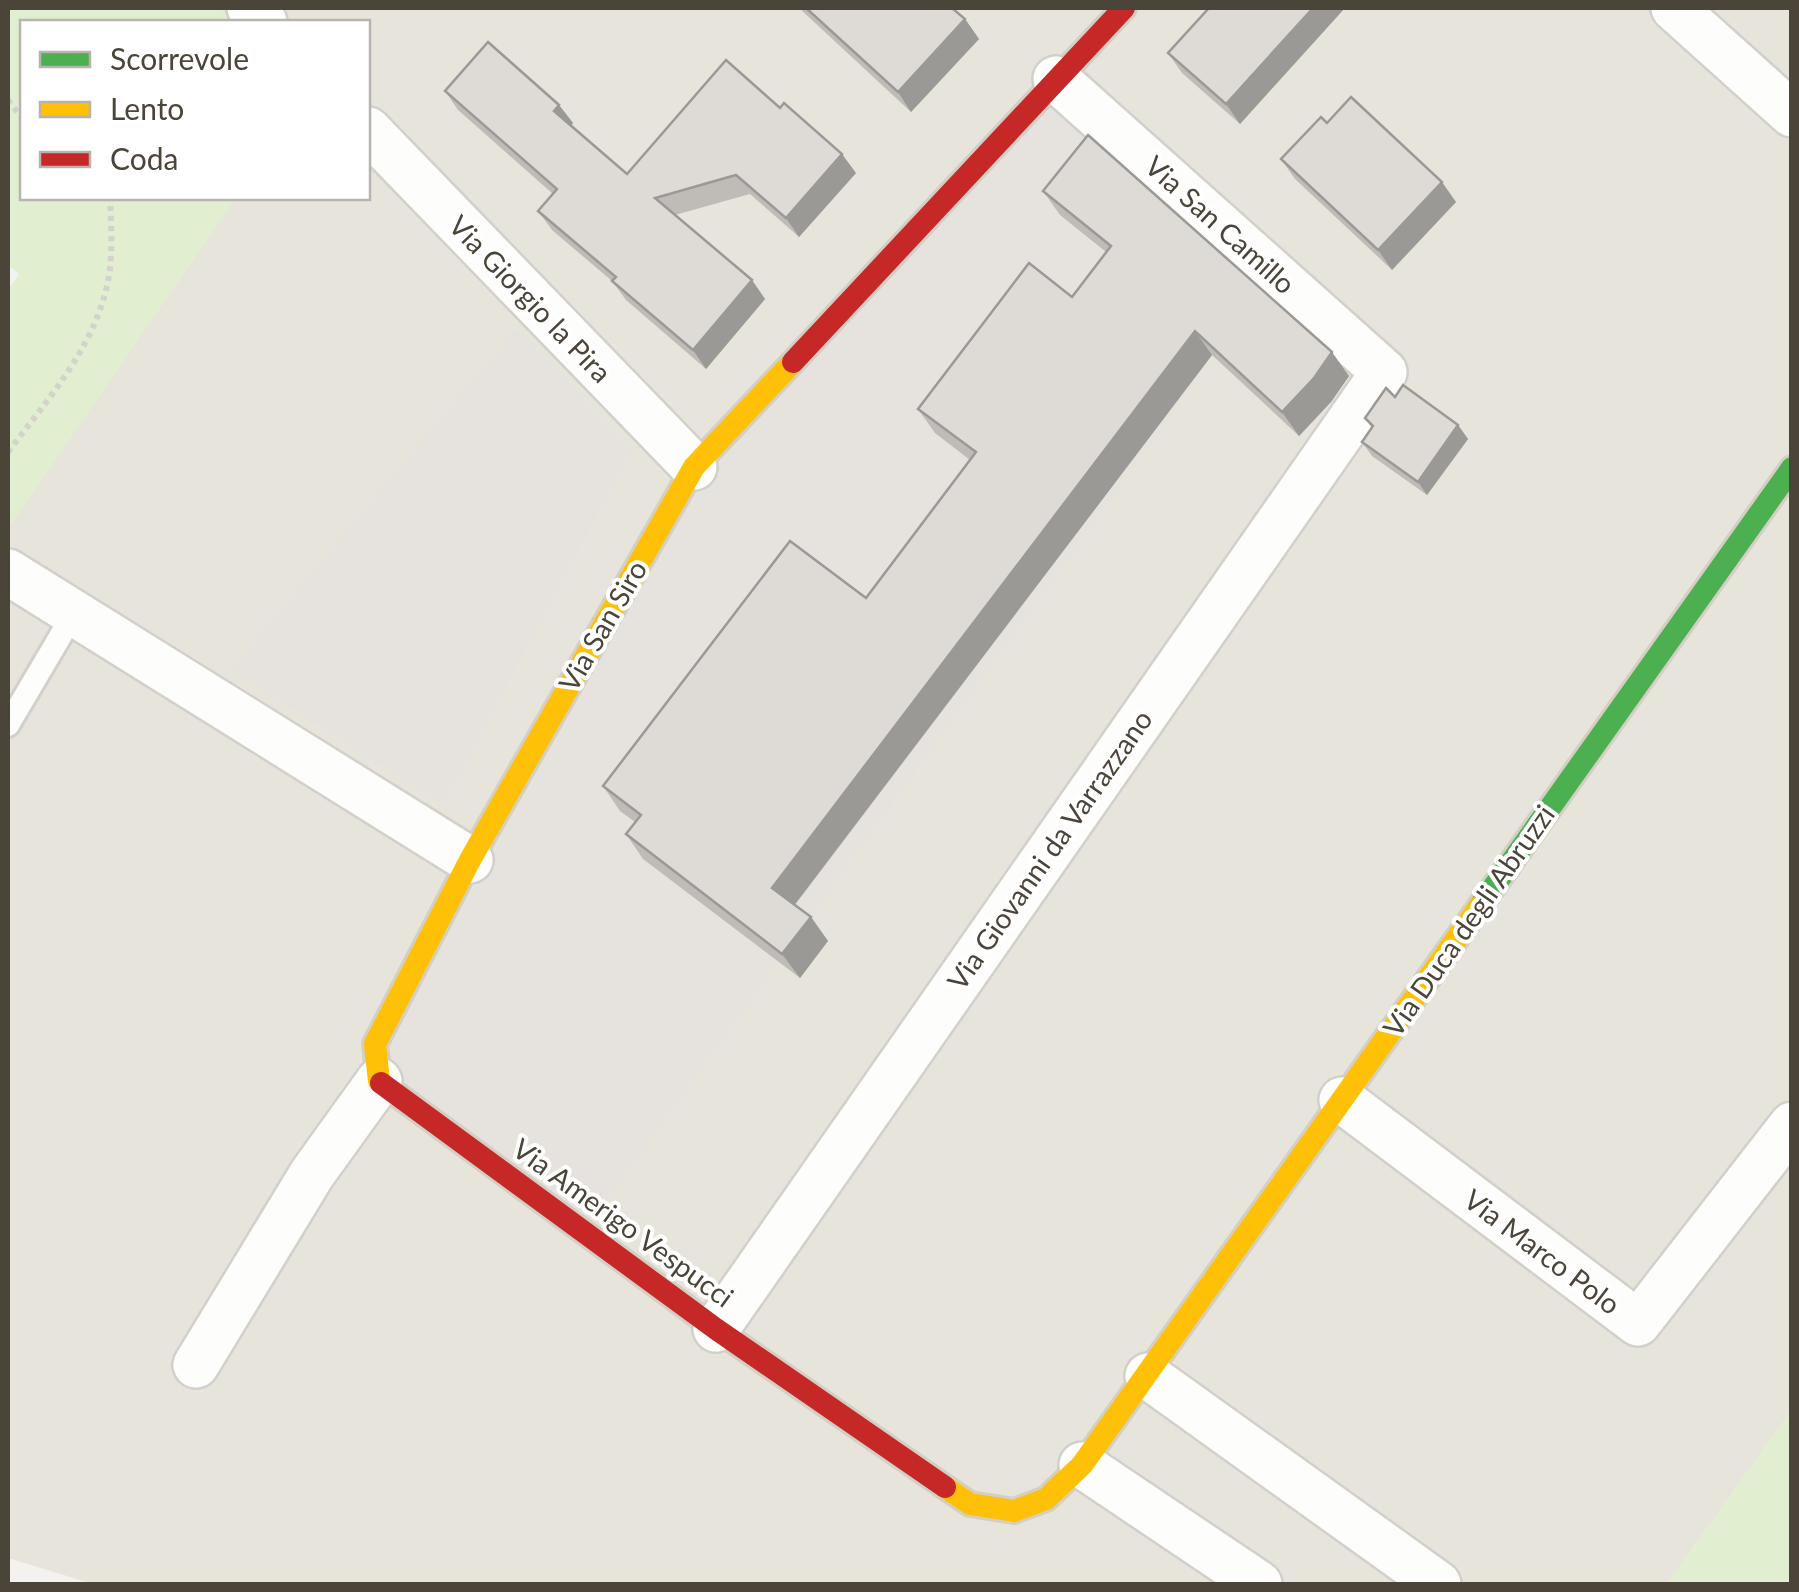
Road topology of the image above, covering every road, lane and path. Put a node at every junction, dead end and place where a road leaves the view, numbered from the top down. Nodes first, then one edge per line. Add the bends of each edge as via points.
1 (1124, 8) edge
2 (1689, 13) edge
3 (1056, 79) junction
4 (1792, 114) edge
5 (370, 132) edge
6 (110, 200) edge
7 (1384, 372) joint
8 (8, 452) edge
9 (694, 467) junction
10 (1792, 468) edge
11 (8, 572) edge
12 (74, 613) junction
13 (8, 724) edge
14 (470, 860) junction
15 (379, 1082) junction
16 (1342, 1100) junction
17 (1792, 1124) edge
18 (716, 1329) junction
19 (196, 1365) dead end
20 (1148, 1376) junction
21 (1082, 1465) junction
22 (1046, 1498) joint
23 (1258, 1584) edge
24 (1438, 1584) edge

1 - 3 street, Via San Siro
2 - 4 street
3 - 7 street, Via San Camillo
3 - 9 street, Via San Siro
5 - 9 street, Via Giorgio la Pira
6 - 8 path via 108,277 93,327 69,372
7 - 18 street, Via Giovanni da Varrazzano
9 - 14 street, Via San Siro
10 - 16 street, Via Duca degli Abruzzi
11 - 12 street
12 - 13 lane
12 - 14 street
14 - 15 street via 375,1044
15 - 18 street, Via Amerigo Vespucci
15 - 19 street via 312,1174
16 - 17 street, Via Marco Polo via 1638,1324
16 - 20 street, Via Duca degli Abruzzi
18 - 22 street, Via Amerigo Vespucci via 970,1504 1014,1511
20 - 21 street, Via Duca degli Abruzzi
20 - 24 street
21 - 22 street, Via Duca degli Abruzzi
21 - 23 street

